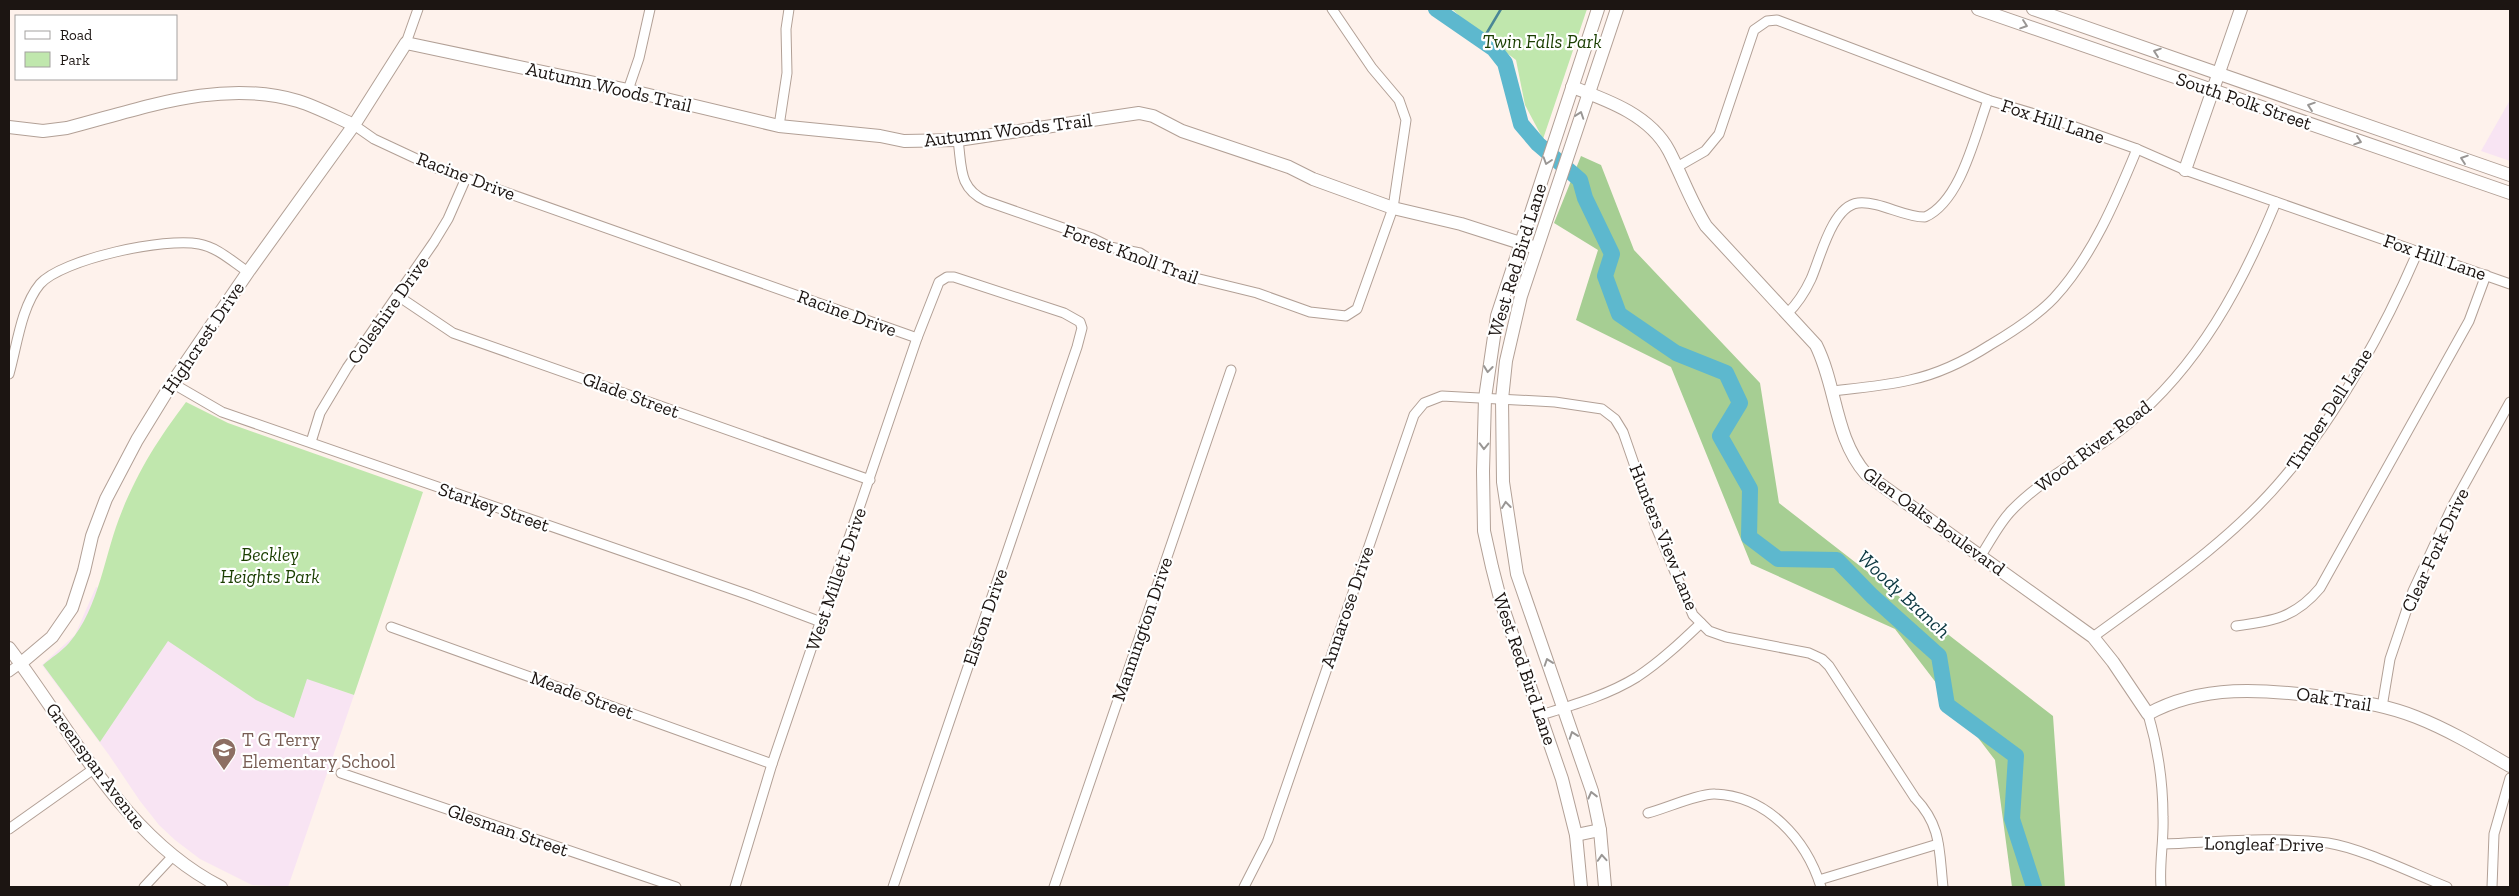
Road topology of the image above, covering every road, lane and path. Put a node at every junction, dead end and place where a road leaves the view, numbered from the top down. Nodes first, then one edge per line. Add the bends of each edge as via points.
1 (418, 9) edge
2 (650, 9) edge
3 (789, 9) edge
4 (1332, 9) edge
5 (1598, 9) edge
6 (1617, 9) edge
7 (1978, 9) edge
8 (2033, 9) edge
9 (2241, 9) edge
10 (406, 44) junction
11 (2219, 74) junction
12 (1572, 87) junction
13 (628, 90) junction
14 (2213, 90) junction
15 (1587, 93) junction
16 (1988, 100) junction
17 (354, 125) junction
18 (779, 126) junction
19 (9, 127) edge
20 (958, 140) junction
21 (2137, 149) junction
22 (1677, 167) junction
23 (2185, 170) junction
24 (2510, 175) edge
25 (466, 178) junction
26 (2510, 193) edge
27 (2276, 202) junction
28 (1393, 208) junction
29 (1520, 242) junction
30 (1536, 248) junction
31 (2418, 251) junction
32 (248, 272) junction
33 (2486, 275) junction
34 (2510, 284) edge
35 (398, 296) junction
36 (1787, 314) junction
37 (917, 338) junction
38 (1077, 347) joint
39 (1231, 370) dead end
40 (9, 374) edge
41 (172, 383) junction
42 (1831, 391) junction
43 (1485, 398) junction
44 (1502, 399) junction
45 (2510, 402) edge
46 (311, 442) junction
47 (870, 480) junction
48 (1980, 557) junction
49 (821, 622) junction
50 (1701, 623) junction
51 (2236, 626) dead end
52 (392, 627) dead end
53 (2093, 637) junction
54 (9, 648) edge
55 (20, 664) junction
56 (9, 672) edge
57 (2382, 707) junction
58 (1564, 708) junction
59 (2148, 714) junction
60 (1541, 715) junction
61 (772, 764) junction
62 (2510, 766) edge
63 (95, 768) junction
64 (340, 773) dead end
65 (2510, 778) edge
66 (1648, 813) dead end
67 (9, 829) edge
68 (1600, 830) junction
69 (1576, 835) junction
70 (1938, 844) junction
71 (2163, 844) junction
72 (172, 857) junction
73 (1820, 884) edge
74 (144, 887) edge
75 (222, 887) edge
76 (676, 887) edge
77 (735, 887) edge
78 (893, 887) edge
79 (1054, 887) edge
80 (1244, 887) edge
81 (1580, 887) edge
82 (1604, 887) edge
83 (1943, 887) edge
84 (2161, 887) edge
85 (2447, 887) edge
86 (2492, 887) edge

1 - 10 street, Highcrest Drive
2 - 13 street
3 - 18 street via 787,73
4 - 28 street via 1404,110 1406,120
5 - 12 street, West Red Bird Lane
6 - 15 street, West Red Bird Lane
7 -> 14 street, South Polk Street
11 -> 8 street, South Polk Street
9 - 11 street
10 - 13 street, Autumn Woods Trail
10 - 17 street, Highcrest Drive
11 - 14 street
24 -> 11 street, South Polk Street
12 - 15 street, Glen Oaks Boulevard
12 -> 29 street, West Red Bird Lane
13 - 18 street, Autumn Woods Trail
14 - 23 street
14 -> 26 street, South Polk Street
15 - 22 street, Glen Oaks Boulevard via 1626,110 1644,122 1665,144
30 -> 15 street, West Red Bird Lane
16 - 21 street, Fox Hill Lane
16 - 22 street, Fox Hill Lane via 1789,23 1767,21 1754,30 1751,37 1719,134 1705,151
16 - 36 street via 1954,189 1944,204 1925,217 1866,203 1853,204 1845,209 1829,233 1808,285
17 - 19 street, Racine Drive via 299,101 234,92 206,94 67,128 44,131
17 - 25 street, Racine Drive via 374,139
17 - 32 street, Highcrest Drive
18 - 20 street, Autumn Woods Trail via 904,141
20 - 28 street, Autumn Woods Trail via 1139,113
20 - 28 street, Forest Knoll Trail via 963,182 974,195 1110,247 1140,253 1171,272 1257,293 1310,312 1346,316 1357,309
21 - 23 street, Fox Hill Lane
21 - 42 street via 2089,249 2054,298 2035,315 1984,349 1940,371 1882,386
22 - 36 street, Glen Oaks Boulevard via 1706,226
23 - 27 street, Fox Hill Lane
25 - 35 street, Coleshire Drive via 448,219
25 - 37 street, Racine Drive
27 - 31 street, Fox Hill Lane
27 - 48 street, Wood River Road via 2240,283 2189,361 2127,425 2021,501
28 - 29 street, Autumn Woods Trail
29 - 30 street, Autumn Woods Trail
29 -> 43 street, West Red Bird Lane via 1497,316
30 - 44 street, West Red Bird Lane via 1513,324
31 - 33 street, Fox Hill Lane
31 - 53 street, Timber Dell Lane via 2344,392 2285,477 2198,560
32 - 40 street via 210,248 187,242 146,245 63,269 46,279 34,294 20,330
32 - 41 street, Highcrest Drive
33 - 34 street, Fox Hill Lane
33 - 51 street via 2469,321 2320,588 2302,606 2280,619
35 - 46 street, Coleshire Drive via 320,413
35 - 47 street, Glade Street via 453,333
36 - 42 street, Glen Oaks Boulevard via 1816,345
37 - 38 street, West Millett Drive via 938,282 947,277 962,279 1074,318 1082,328
37 - 47 street, West Millett Drive
38 - 78 street, Elston Drive
39 - 79 street, Mannington Drive
41 - 46 street, Starkey Street via 222,412
41 - 55 street, Highcrest Drive via 106,499 68,615 52,637
42 - 48 street, Glen Oaks Boulevard via 1846,444 1866,474
43 - 44 street, Annarose Drive
43 -> 60 street, West Red Bird Lane via 1484,531 1501,602
43 - 80 street, Annarose Drive via 1442,396 1424,403 1414,415 1268,840
44 - 50 street, Hunters View Lane via 1592,406 1615,419 1623,432 1656,528 1687,604
58 -> 44 street, West Red Bird Lane via 1517,574 1502,464
45 - 57 street, Clear Fork Drive via 2453,505 2413,591 2390,660
46 - 49 street, Starkey Street
47 - 49 street, West Millett Drive
48 - 53 street, Glen Oaks Boulevard
49 - 61 street, West Millett Drive
50 - 58 street via 1637,677
50 - 70 street, Hunters View Lane via 1709,631 1726,637 1809,653 1822,659 1847,690 1867,726 1929,812 1936,827
52 - 61 street, Meade Street
53 - 59 street, Glen Oaks Boulevard
54 - 55 street, Greenspan Avenue
55 - 56 street, Highcrest Drive
55 - 63 street, Greenspan Avenue
57 - 59 street, Oak Trail via 2277,691 2243,691 2193,697
57 - 62 street, Oak Trail via 2414,716 2449,732
58 - 60 street
68 -> 58 street, West Red Bird Lane
59 - 71 street, Glen Oaks Boulevard via 2161,773
60 - 69 street, West Red Bird Lane
61 - 77 street, West Millett Drive
63 - 67 street
63 - 72 street, Greenspan Avenue via 126,811
64 - 76 street, Glesman Street
65 - 86 street via 2494,834
66 - 73 street via 1713,793 1752,802 1785,825 1801,846
68 - 69 street
82 -> 68 street, West Red Bird Lane
69 - 81 street, West Red Bird Lane
70 - 73 street
70 - 83 street, Hunters View Lane
71 - 84 street, Glen Oaks Boulevard
71 - 85 street, Longleaf Drive via 2328,843
72 - 74 street
72 - 75 street, Greenspan Avenue via 200,877

